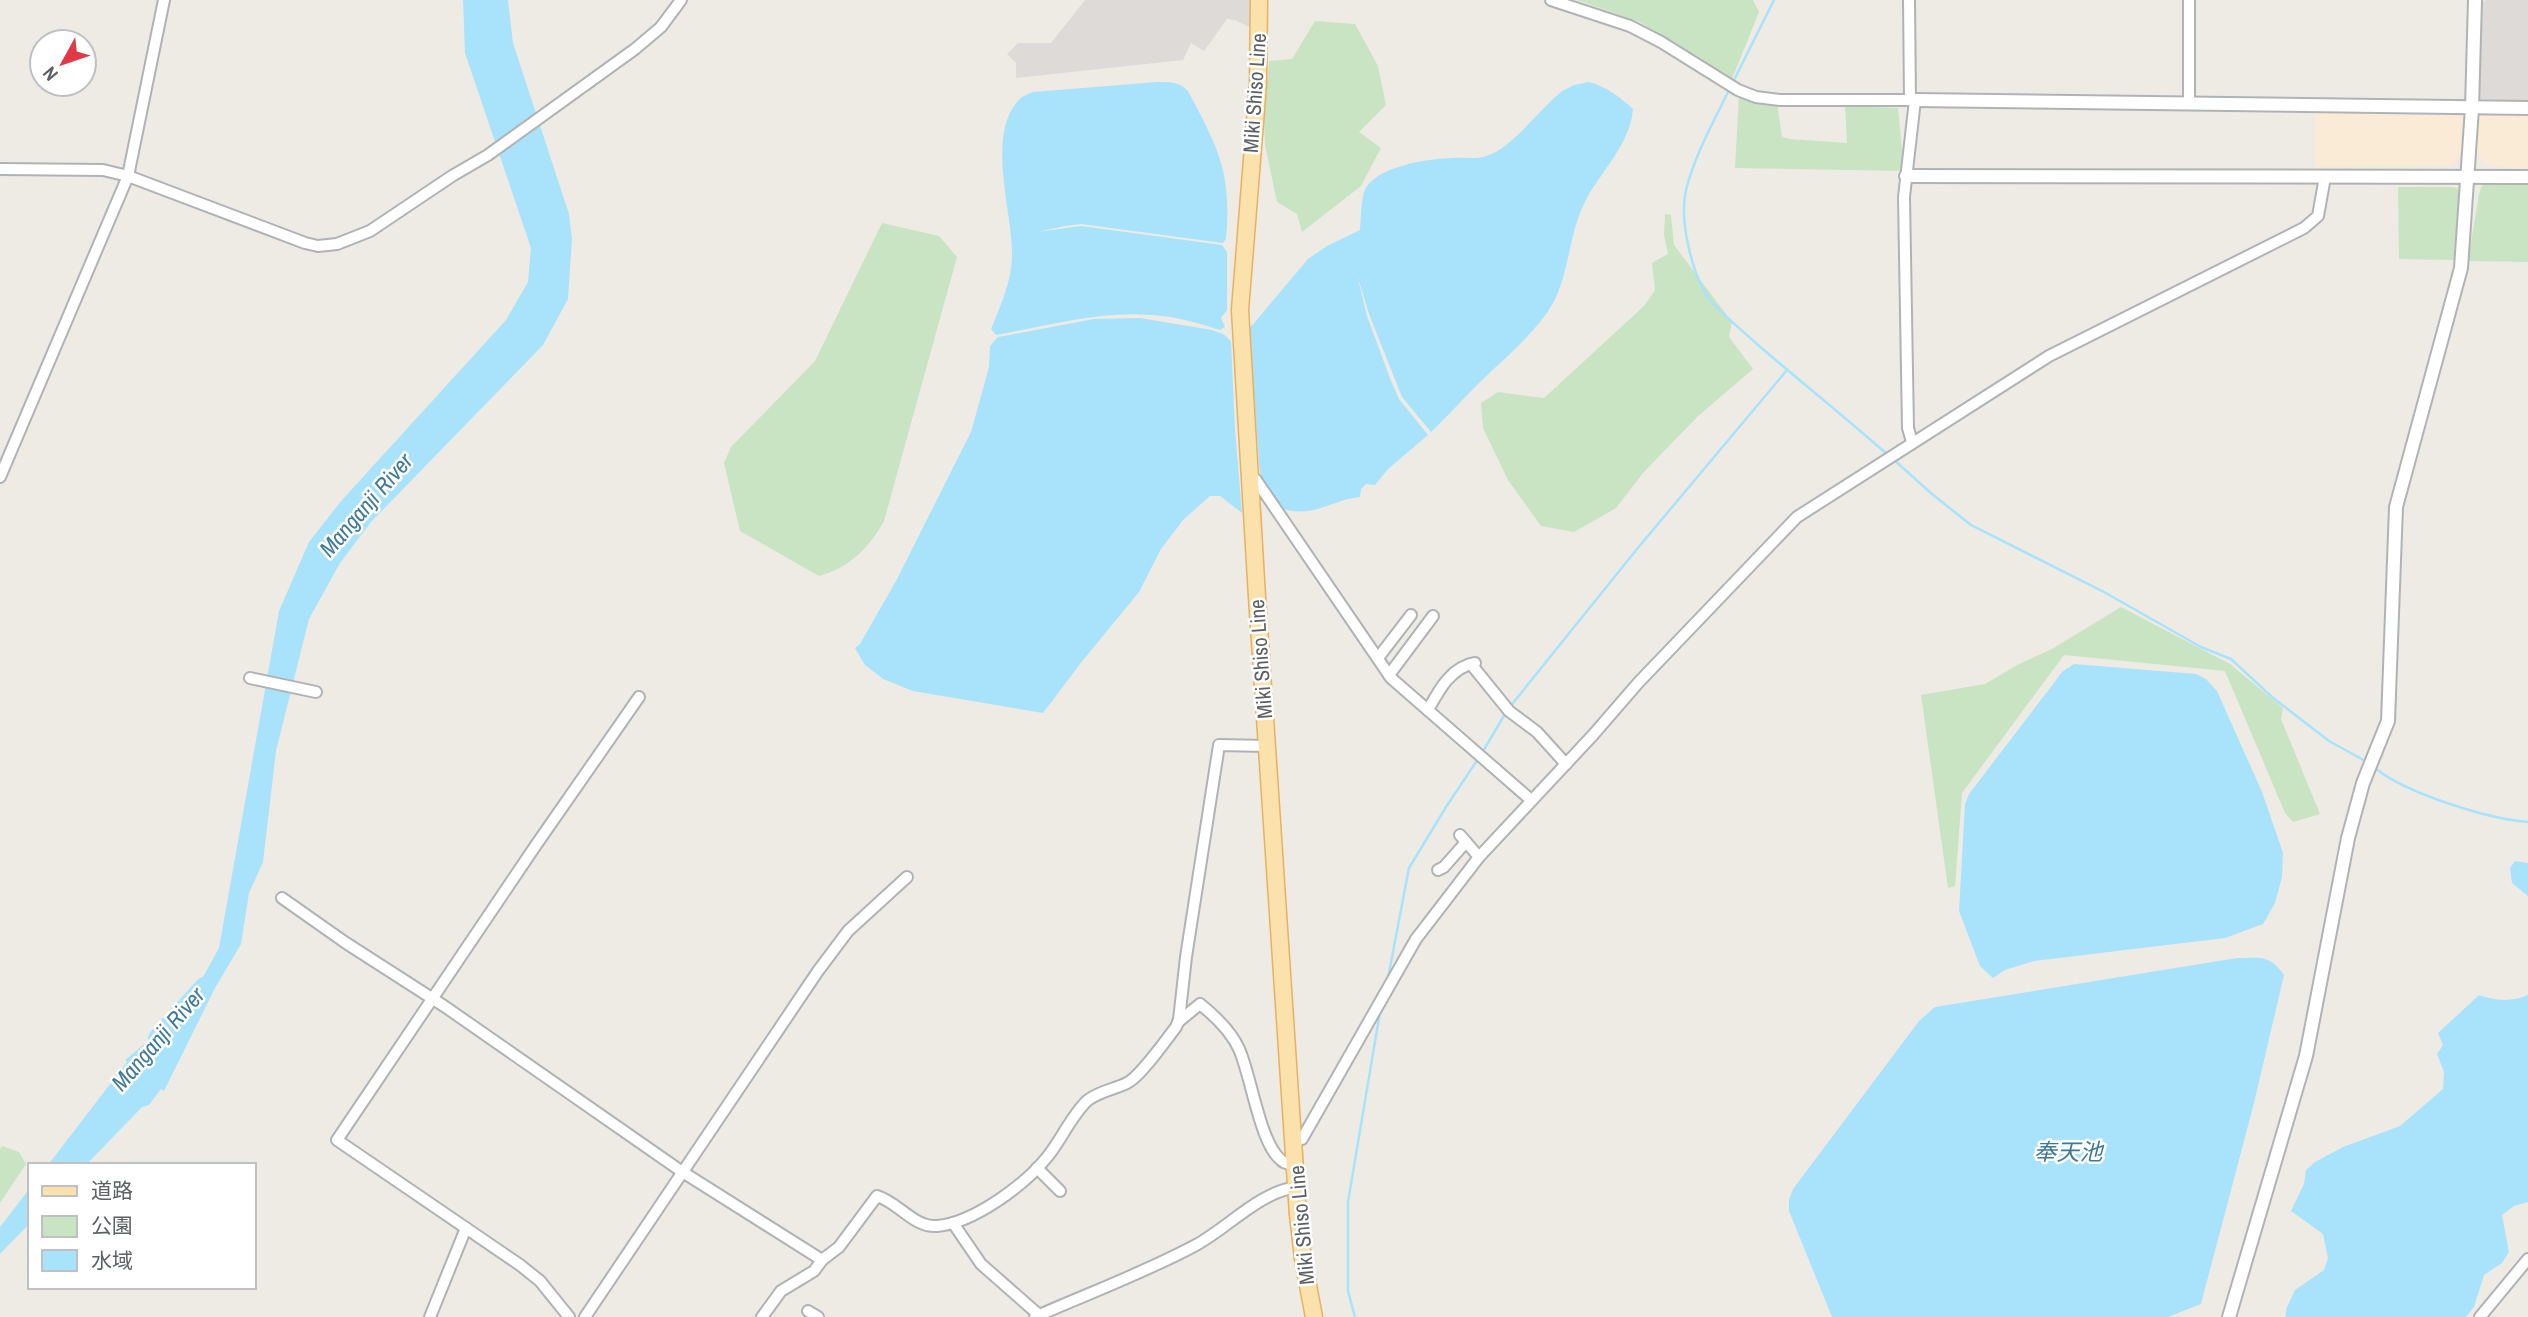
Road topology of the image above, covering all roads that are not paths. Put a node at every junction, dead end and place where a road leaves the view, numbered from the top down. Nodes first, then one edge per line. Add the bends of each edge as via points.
1 (164, 0) edge
2 (681, 0) edge
3 (1259, 0) edge
4 (1551, 0) edge
5 (1909, 0) edge
6 (2189, 0) edge
7 (2475, 0) edge
8 (1912, 100) junction
9 (2189, 103) junction
10 (2472, 108) junction
11 (2528, 108) edge
12 (0, 169) edge
13 (128, 176) junction
14 (1906, 176) junction
15 (2325, 177) junction
16 (2468, 177) junction
17 (2528, 177) edge
18 (1912, 442) junction
19 (1250, 475) junction
20 (0, 477) edge
21 (1411, 615) dead end
22 (1433, 616) dead end
23 (1378, 658) junction
24 (1390, 675) junction
25 (250, 678) dead end
26 (312, 691) dead end
27 (639, 697) dead end
28 (1427, 710) junction
29 (1267, 746) junction
30 (1566, 764) junction
31 (1531, 800) junction
32 (1479, 857) junction
33 (907, 877) dead end
34 (1460, 883) junction
35 (282, 898) dead end
36 (434, 999) junction
37 (1178, 1022) junction
38 (1294, 1142) junction
39 (1296, 1164) junction
40 (1037, 1168) junction
41 (681, 1171) junction
42 (1297, 1187) junction
43 (1060, 1191) dead end
44 (953, 1223) junction
45 (466, 1228) junction
46 (2528, 1259) edge
47 (822, 1260) junction
48 (808, 1311) dead end
49 (1037, 1316) edge
50 (430, 1317) edge
51 (569, 1317) edge
52 (585, 1317) edge
53 (762, 1317) edge
54 (818, 1317) edge
55 (1314, 1317) edge
56 (2229, 1317) edge
57 (2480, 1317) edge

1 - 13 street
2 - 13 street via 635,49 495,148 370,231 344,243 318,246
3 - 19 main road, Miki Shiso Line via 1258,84 1240,310
4 - 8 street via 1630,26 1756,97
5 - 8 street
6 - 9 street
7 - 10 street
8 - 9 street
8 - 14 street
9 - 10 street
10 - 11 street
10 - 16 street
12 - 13 street via 103,170
13 - 20 street
14 - 15 street
14 - 18 street via 1906,355
15 - 16 street
15 - 18 street via 2318,216 2304,228 2049,356
16 - 17 street
16 - 56 street via 2460,268 2396,506 2388,721 2348,838 2306,1056
18 - 30 street via 1797,517
19 - 23 street
19 - 29 main road, Miki Shiso Line
21 - 23 street
22 - 24 street
23 - 24 street
24 - 28 street
25 - 26 street
27 - 36 street
28 - 30 street via 1450,676 1461,666 1474,663 1509,711
28 - 31 street
29 - 37 street via 1220,745
29 - 38 main road, Miki Shiso Line
30 - 31 street
31 - 32 street
32 - 34 street
32 - 34 street via 1463,838 1441,869
33 - 41 street via 848,931
34 - 38 street via 1416,939 1302,1139
35 - 36 street
36 - 41 street
36 - 45 street via 337,1140
37 - 39 street via 1200,1004 1226,1030 1239,1047 1272,1150 1284,1163
37 - 40 street via 1130,1082 1089,1100
38 - 39 main road, Miki Shiso Line
39 - 42 main road, Miki Shiso Line
40 - 43 street
40 - 44 street via 994,1202
41 - 47 street
41 - 52 street
42 - 49 street via 1280,1189 1199,1243 1146,1270
42 - 55 main road, Miki Shiso Line
44 - 47 street via 924,1225 877,1196 838,1247
44 - 49 street via 981,1264
45 - 50 street
45 - 51 street via 540,1280
46 - 57 street
47 - 53 street via 814,1271 781,1291
48 - 54 street

